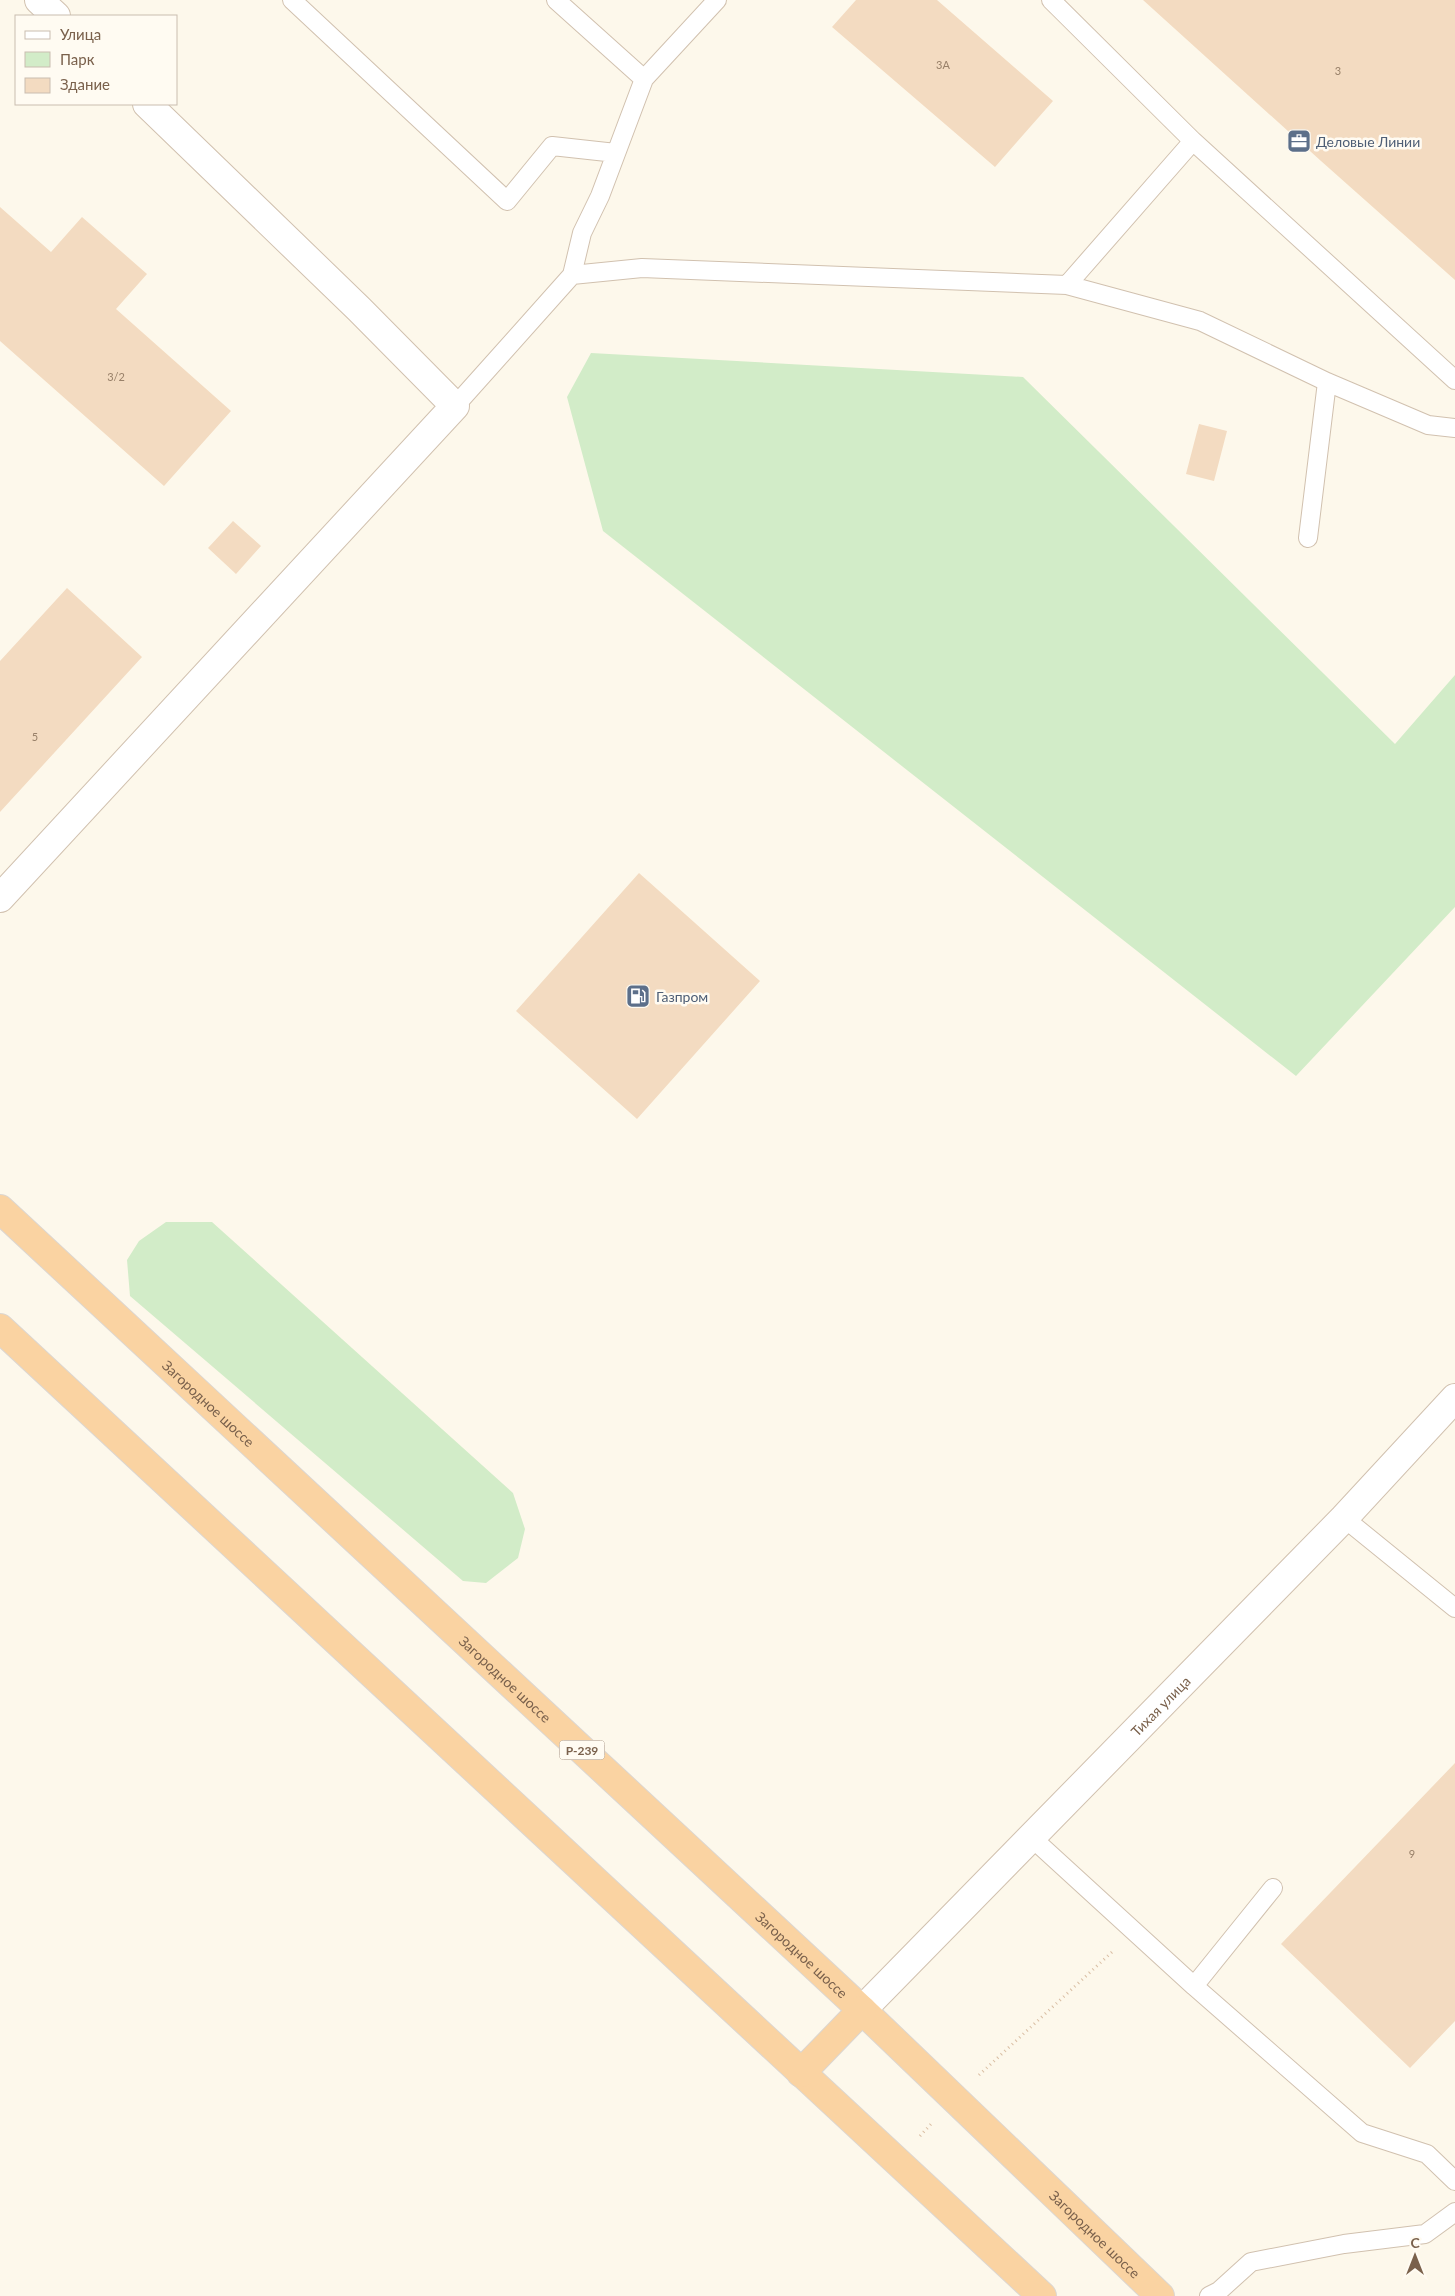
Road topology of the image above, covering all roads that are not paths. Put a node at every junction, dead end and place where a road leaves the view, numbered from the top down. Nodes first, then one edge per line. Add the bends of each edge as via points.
1 (39, 0) edge
2 (292, 0) edge
3 (556, 0) edge
4 (717, 0) edge
5 (1052, 0) edge
6 (55, 15) edge
7 (644, 79) junction
8 (147, 105) edge
9 (1193, 141) junction
10 (616, 153) junction
11 (572, 274) junction
12 (1067, 286) junction
13 (1455, 380) edge
14 (1327, 382) junction
15 (455, 406) junction
16 (1455, 428) edge
17 (1308, 538) dead end
18 (0, 898) edge
19 (0, 1209) edge
20 (0, 1328) edge
21 (1455, 1398) edge
22 (1344, 1518) junction
23 (1455, 1608) edge
24 (1031, 1838) junction
25 (1273, 1888) dead end
26 (1194, 1986) junction
27 (862, 2010) junction
28 (801, 2073) junction
29 (1455, 2181) edge
30 (1455, 2212) edge
31 (1042, 2296) edge
32 (1160, 2296) edge
33 (1209, 2296) edge

1 - 6 street
2 - 10 lane via 507,202 552,146
3 - 7 lane
4 - 7 lane
5 - 9 lane
7 - 10 lane
8 - 15 street
9 - 12 lane
9 - 13 lane
10 - 11 lane via 582,233
11 - 12 lane via 642,268
11 - 15 lane
12 - 14 lane via 1200,321
14 - 16 lane via 1428,425
14 - 17 lane
15 - 18 street
19 - 27 highway, Загородное шоссе / Р-239
20 - 28 highway
21 - 22 street, Тихая улица
22 - 23 lane
22 - 24 street, Тихая улица
24 - 26 lane
24 - 27 street, Тихая улица
25 - 26 lane
26 - 29 lane via 1362,2133 1426,2154
27 - 28 highway
27 - 32 highway, Загородное шоссе / Р-239
28 - 31 highway
30 - 33 lane via 1425,2234 1344,2244 1251,2262

